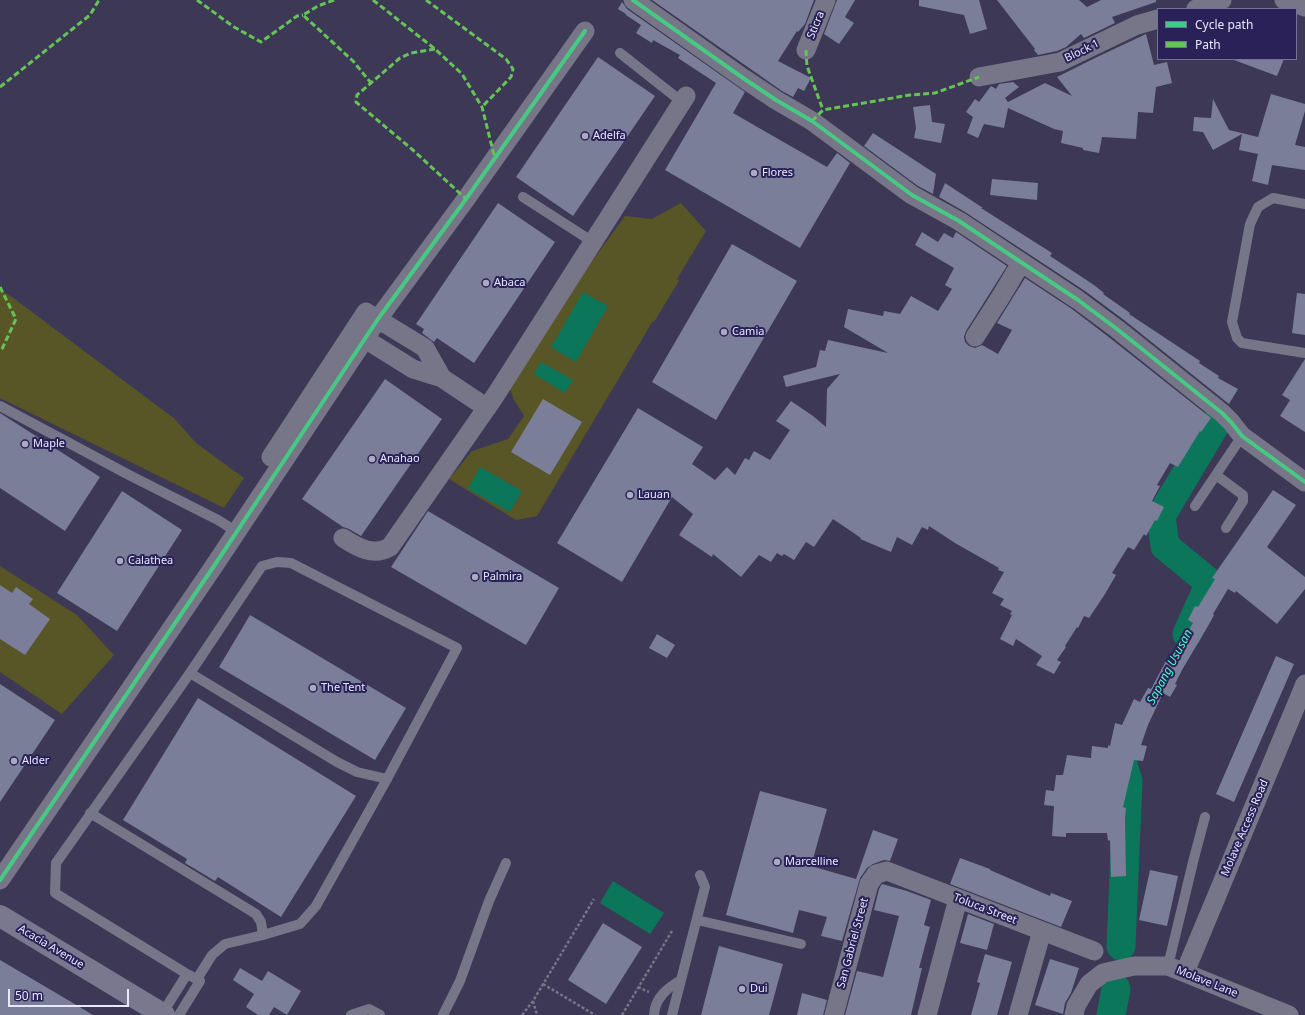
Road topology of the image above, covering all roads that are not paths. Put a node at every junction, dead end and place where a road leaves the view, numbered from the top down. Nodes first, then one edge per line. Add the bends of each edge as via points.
1 (633, 0) edge
2 (826, 0) edge
3 (1222, 0) edge
4 (1284, 0) edge
5 (1305, 6) edge
6 (1199, 8) edge
7 (1157, 19) edge
8 (585, 31) dead end
9 (806, 50) dead end
10 (620, 53) dead end
11 (979, 77) dead end
12 (684, 99) joint
13 (523, 197) dead end
14 (1305, 204) edge
15 (593, 242) junction
16 (1021, 263) junction
17 (378, 319) junction
18 (975, 337) dead end
19 (365, 339) junction
20 (1305, 354) edge
21 (442, 378) junction
22 (0, 406) edge
23 (487, 408) junction
24 (1242, 436) junction
25 (1216, 475) junction
26 (1305, 482) edge
27 (1195, 506) dead end
28 (231, 528) junction
29 (1226, 528) dead end
30 (343, 538) dead end
31 (152, 645) junction
32 (190, 673) junction
33 (1305, 684) edge
34 (387, 780) junction
35 (90, 813) junction
36 (1205, 817) dead end
37 (0, 860) edge
38 (506, 863) dead end
39 (876, 874) joint
40 (700, 875) dead end
41 (0, 880) edge
42 (958, 899) junction
43 (0, 916) edge
44 (697, 920) junction
45 (1042, 931) junction
46 (263, 935) junction
47 (800, 944) dead end
48 (1094, 951) dead end
49 (1177, 969) junction
50 (187, 974) junction
51 (198, 980) junction
52 (681, 980) junction
53 (168, 1015) edge
54 (351, 1015) edge
55 (380, 1015) edge
56 (443, 1015) edge
57 (654, 1015) edge
58 (672, 1015) edge
59 (834, 1015) edge
60 (927, 1015) edge
61 (1018, 1015) edge
62 (1074, 1015) edge
63 (1289, 1015) edge

1 - 16 street via 756,87 812,122 912,194 959,220
2 - 9 street, Sticra
3 - 6 street
4 - 5 street
7 - 11 street, Block 1 via 1137,25 1060,62
8 - 17 street
10 - 12 lane
12 - 15 street
13 - 15 lane
14 - 20 lane via 1273,198 1258,207 1250,224 1232,322 1237,338 1242,343
15 - 23 street
16 - 18 street
16 - 24 street via 1078,300 1117,330 1222,413
17 - 19 street
17 - 21 street via 425,348
17 - 28 street via 366,312
19 - 21 street via 413,369
19 - 28 street
21 - 23 street
22 - 28 lane
23 - 30 street via 390,547 384,551 373,552
24 - 25 lane
24 - 26 street
25 - 27 lane
25 - 29 lane via 1243,495 1243,501
28 - 31 street
31 - 37 street
31 - 41 street
32 - 34 lane via 337,762 357,772
32 - 34 lane via 262,566 277,562 291,563 457,648
32 - 35 lane
33 - 49 street, Molave Access Road
34 - 46 lane via 316,906 300,924
35 - 46 lane via 256,914 261,922
35 - 50 lane via 56,863 55,893
36 - 49 lane via 1194,858
38 - 56 lane via 489,901 460,981
39 - 42 street, Toluca Street via 887,871
39 - 59 street, San Gabriel Street via 868,884
40 - 44 lane via 705,887
42 - 45 street, Toluca Street
42 - 60 street
43 - 53 street, Acacia Avenue
44 - 47 lane
44 - 52 lane
45 - 48 street, Toluca Street
45 - 61 street
46 - 51 lane via 225,944 212,955
49 - 62 street, Molave Lane via 1134,966 1103,973 1089,984 1076,1006
49 - 63 street, Molave Lane
50 - 51 lane
50 - 53 lane
51 - 53 lane
52 - 57 lane via 660,997
52 - 58 lane
54 - 55 lane via 369,1009

